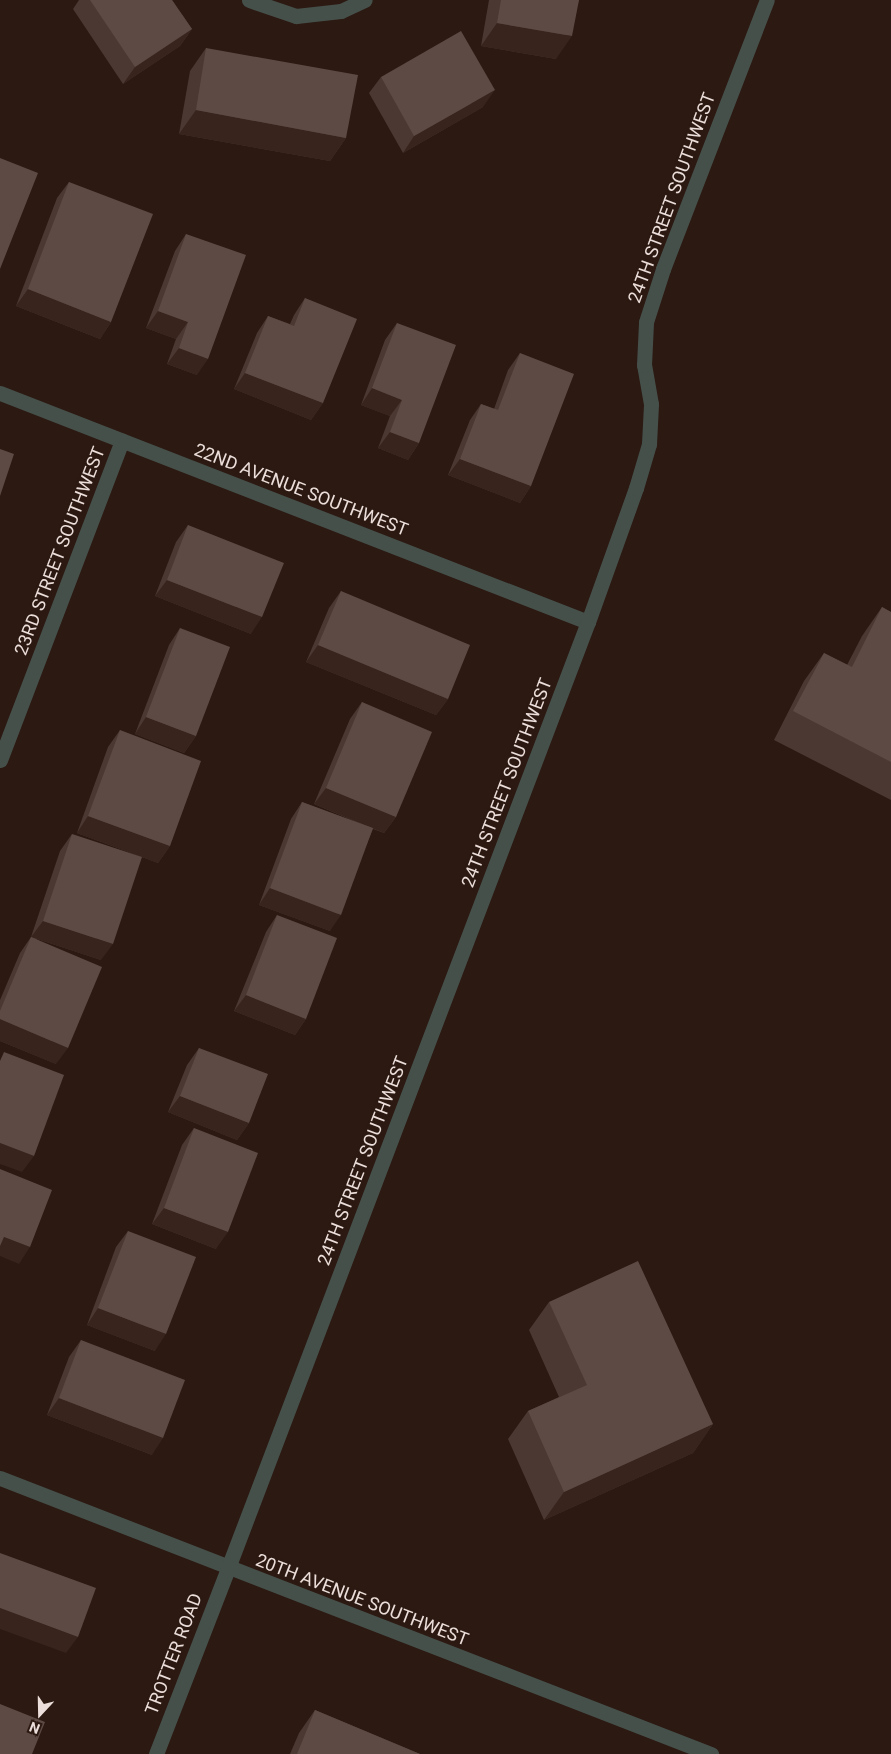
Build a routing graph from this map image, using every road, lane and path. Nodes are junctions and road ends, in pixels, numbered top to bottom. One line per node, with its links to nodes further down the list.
1 (249, 0): 2 (street)
2 (365, 0)
3 (767, 0): 6 (street, 24TH STREET SOUTHWEST)
4 (0, 393): 5 (street, 22ND AVENUE SOUTHWEST)
5 (122, 440): 6 (street, 22ND AVENUE SOUTHWEST); 7 (street, 23RD STREET SOUTHWEST)
6 (588, 622): 9 (street, 24TH STREET SOUTHWEST)
7 (0, 760)
8 (0, 1478): 9 (street, 20TH AVENUE SOUTHWEST)
9 (228, 1568): 10 (street, TROTTER ROAD); 11 (street, 20TH AVENUE SOUTHWEST)
10 (156, 1754)
11 (711, 1754)

